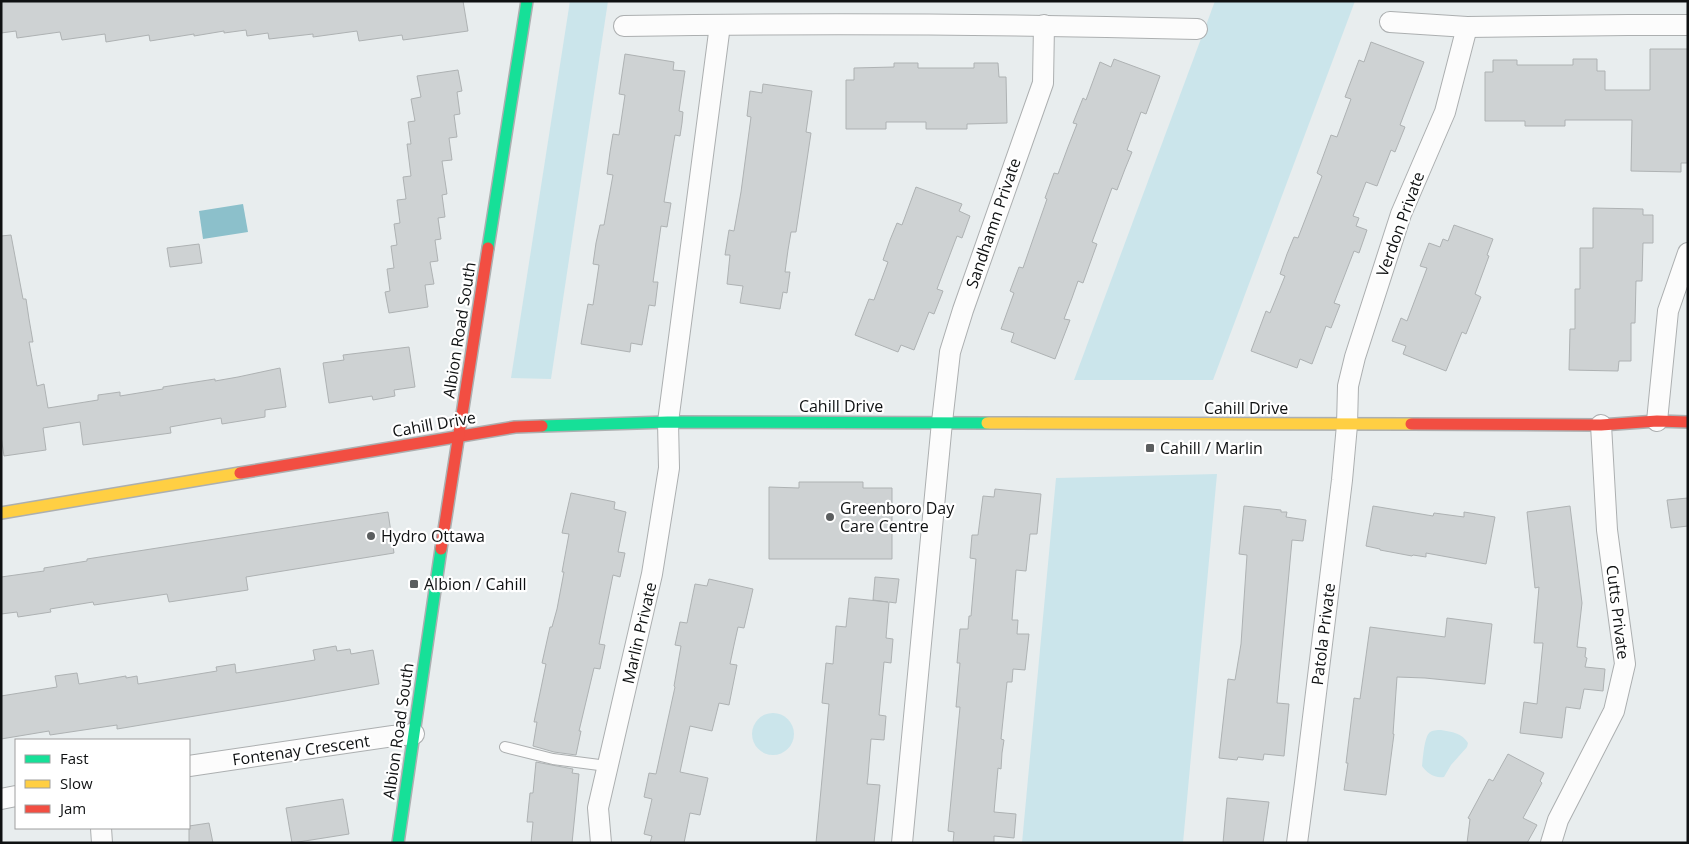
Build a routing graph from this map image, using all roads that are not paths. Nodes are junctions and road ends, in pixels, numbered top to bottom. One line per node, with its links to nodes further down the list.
1 (527, 1): 16 (street, Albion Road South)
2 (1390, 22): 7 (street)
3 (720, 24): 4 (street); 5 (street); 11 (street)
4 (1044, 25): 8 (street); 12 (street, Sandhamn Private)
5 (624, 26)
6 (1688, 26): 7 (street)
7 (1467, 27): 14 (street, Verdon Private)
8 (1197, 29)
9 (1688, 253): 10 (street)
10 (1657, 421): 13 (street, Cahill Drive); 15 (street, Cahill Drive)
11 (668, 422): 12 (street, Cahill Drive); 16 (street, Cahill Drive); 21 (street, Marlin Private)
12 (942, 422): 14 (street, Cahill Drive); 28 (street)
13 (1688, 422)
14 (1348, 425): 15 (street, Cahill Drive); 29 (street, Patola Private)
15 (1600, 425): 30 (street, Cutts Private)
16 (458, 437): 17 (street, Cahill Drive); 18 (street, Albion Road South)
17 (1, 513)
18 (414, 734): 20 (street, Fontenay Crescent); 26 (street, Albion Road South)
19 (505, 747): 21 (lane)
20 (190, 766)
21 (607, 766): 27 (street, Marlin Private)
22 (15, 796): 23 (street)
23 (1, 799)
24 (101, 829): 25 (street)
25 (102, 843)
26 (398, 843)
27 (601, 843)
28 (902, 843)
29 (1297, 843)
30 (1551, 843)

